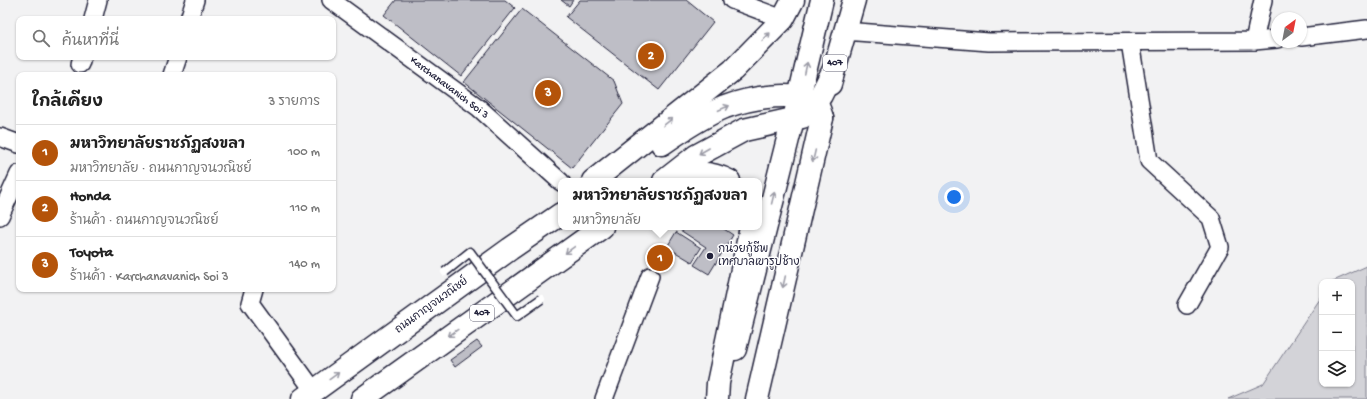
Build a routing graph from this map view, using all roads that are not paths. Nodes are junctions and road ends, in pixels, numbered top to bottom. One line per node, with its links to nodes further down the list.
1 (98, 0): 9 (street)
2 (195, 0): 10 (street)
3 (331, 0): 29 (street, Karchanavanich Soi 3)
4 (732, 0): 11 (street)
5 (793, 0): 11 (main road)
6 (822, 0): 20 (main road, 407, one-way to 6)
7 (1263, 0): 16 (street)
8 (852, 5): 13 (main road, 407)
9 (94, 16)
10 (190, 16)
11 (783, 19): 24 (main road, one-way to 11)
12 (1367, 29): 14 (street)
13 (844, 31): 17 (street); 20 (main road, 407)
14 (1307, 36)
15 (1271, 40): 16 (street)
16 (1254, 41): 17 (street)
17 (1130, 42): 41 (street)
18 (177, 60): 19 (street)
19 (173, 72)
20 (812, 106): 21 (main road, 407); 25 (main road, one-way to 20); 47 (main road, one-way to 47)
21 (793, 119): 26 (main road, one-way to 26); 46 (main road, one-way to 21)
22 (0, 137): 23 (street)
23 (16, 143)
24 (597, 178)
25 (612, 178)
26 (668, 178)
27 (681, 178): 28 (main road)
28 (722, 178)
29 (558, 179)
30 (16, 181): 32 (street)
31 (558, 208): 36 (main road)
32 (0, 216)
33 (558, 216): 36 (main road, ถนนกาญจนวณิชย์)
34 (598, 230): 43 (main road, 407, one-way to 43)
35 (750, 230): 45 (main road)
36 (510, 249): 42 (main road, ถนนกาญจนวณิชย์, one-way to 36)
37 (445, 272): 40 (lane, bridge)
38 (650, 276): 44 (street)
39 (253, 292): 42 (street)
40 (541, 299)
41 (1187, 305)
42 (308, 395)
43 (362, 399)
44 (604, 399)
45 (717, 399)
46 (723, 399)
47 (757, 399)

